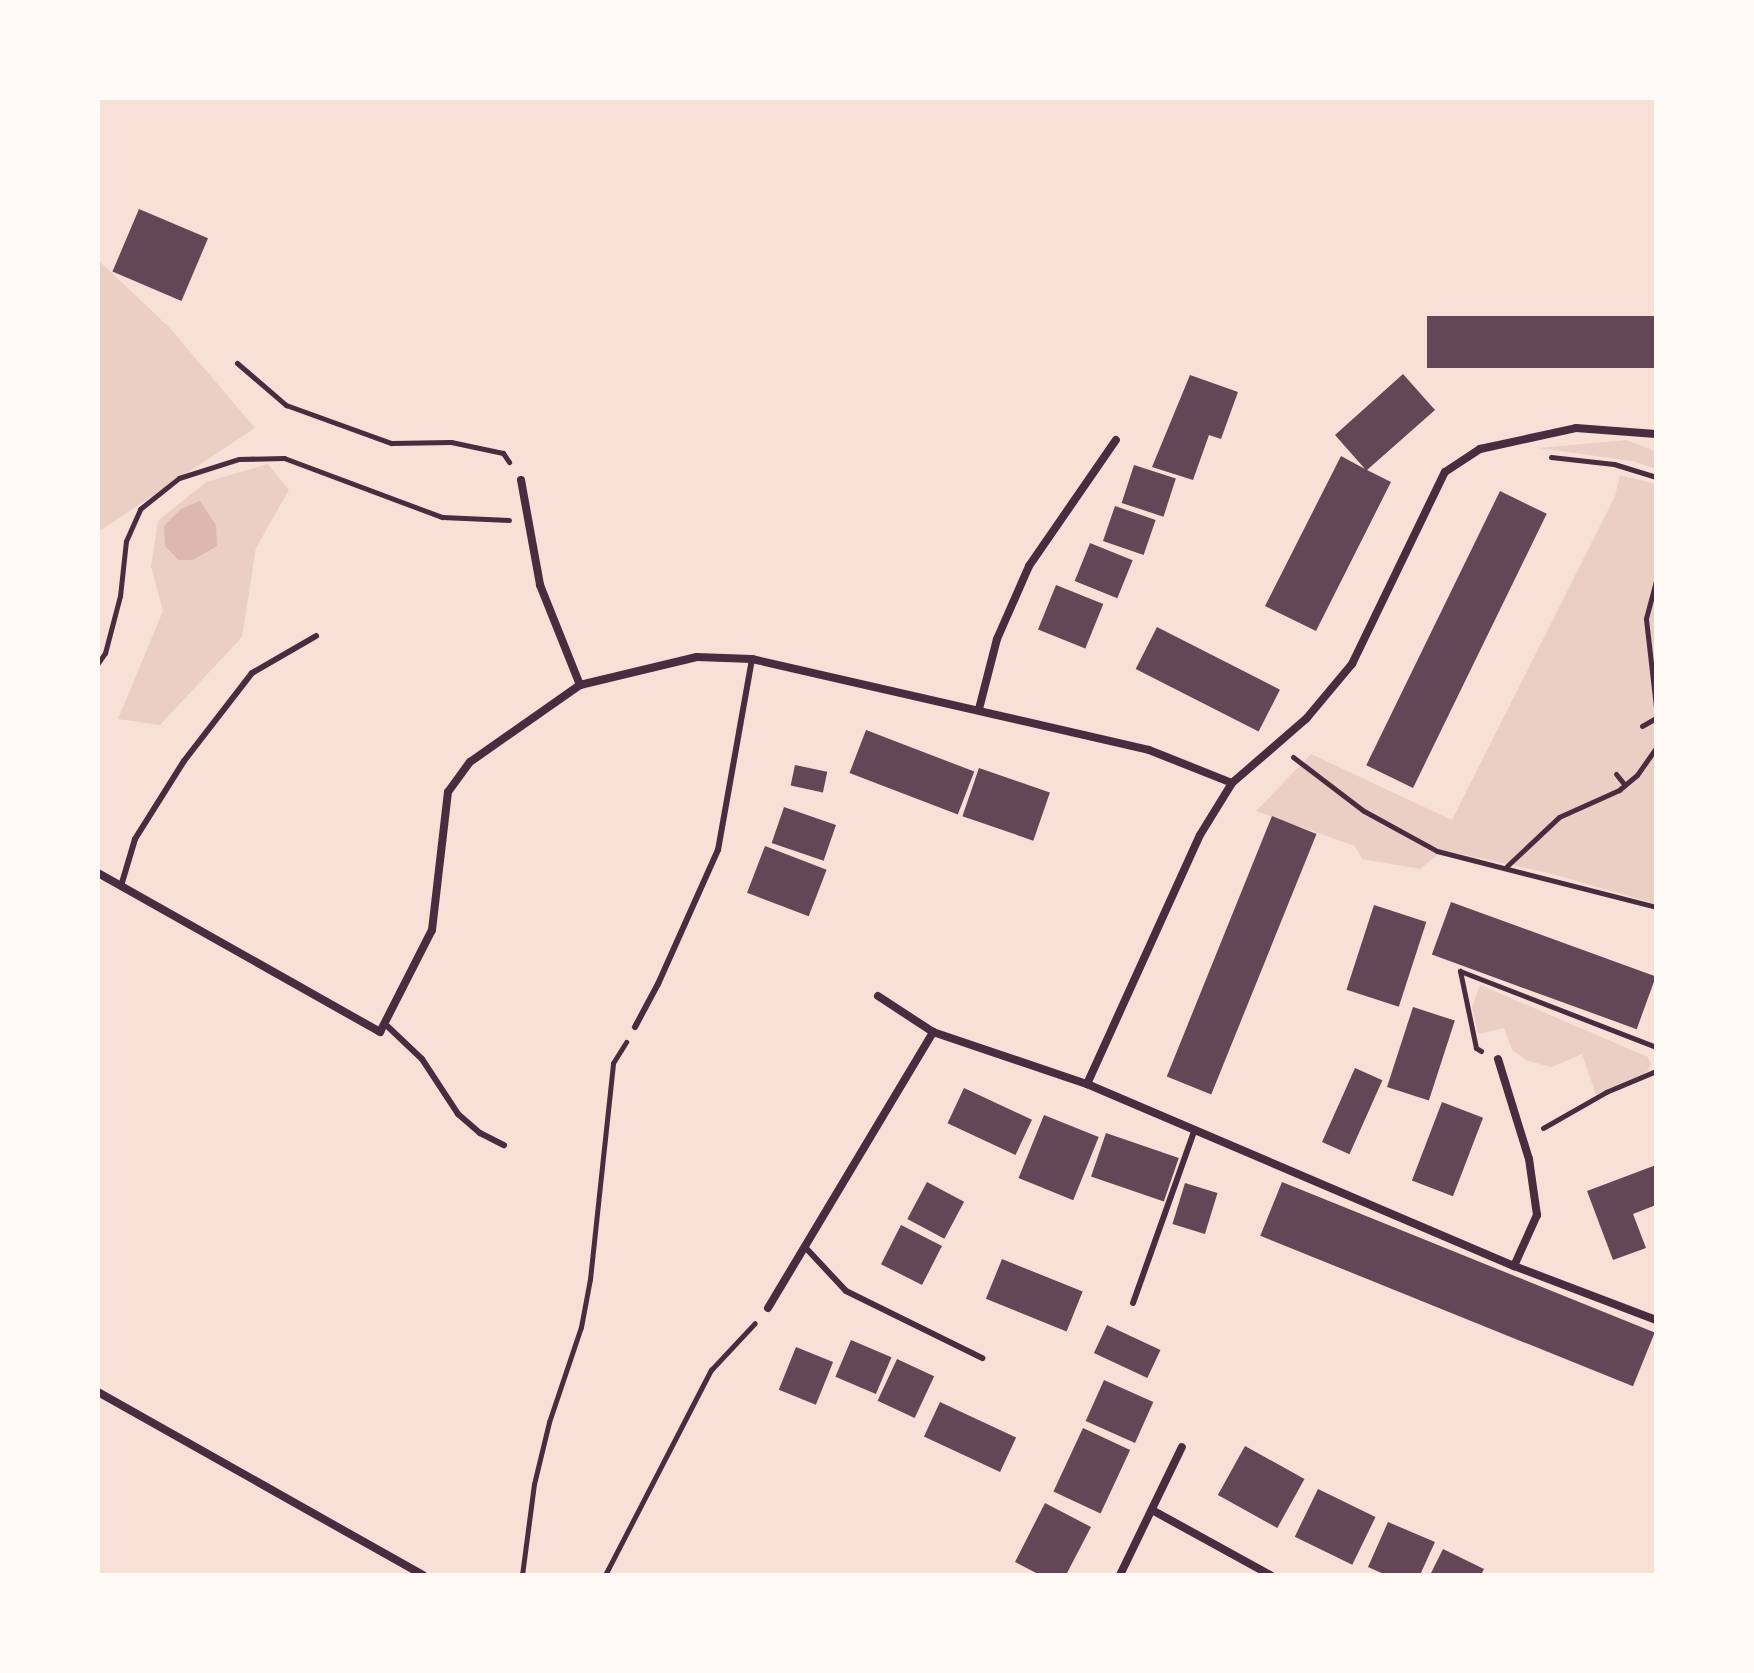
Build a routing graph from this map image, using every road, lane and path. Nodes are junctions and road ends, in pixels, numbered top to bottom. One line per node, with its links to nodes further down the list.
1 (237, 363): 6 (path)
2 (1656, 434): 4 (street)
3 (1116, 440): 14 (street)
4 (1512, 442): 5 (path); 17 (street)
5 (1656, 477)
6 (521, 480): 7 (street)
7 (527, 519): 11 (path); 12 (street)
8 (1656, 581): 13 (path)
9 (316, 636): 24 (lane)
10 (752, 659): 12 (street); 14 (street); 28 (lane)
11 (98, 663)
12 (580, 685): 27 (street)
13 (1656, 707)
14 (979, 709): 20 (street)
15 (1656, 718): 16 (path)
16 (1642, 726)
17 (1277, 744): 20 (street); 22 (path)
18 (1656, 748): 21 (path)
19 (1616, 774): 21 (path)
20 (1232, 783): 33 (street)
21 (1625, 785): 22 (path)
22 (1507, 866): 25 (path)
23 (98, 873): 24 (street)
24 (121, 886): 27 (street)
25 (1656, 907)
26 (878, 996): 29 (street)
27 (384, 1023): 36 (lane)
28 (635, 1027): 47 (path)
29 (933, 1032): 33 (street); 37 (street)
30 (1656, 1047): 31 (path)
31 (1498, 1059): 35 (street)
32 (1656, 1071): 35 (path)
33 (1087, 1084): 34 (street)
34 (1194, 1132): 38 (street); 39 (lane)
35 (1523, 1141): 38 (street)
36 (504, 1145)
37 (805, 1247): 40 (street); 42 (lane)
38 (1514, 1266): 41 (street)
39 (1133, 1303)
40 (768, 1308): 48 (path)
41 (1656, 1320)
42 (982, 1358)
43 (98, 1392): 46 (street)
44 (1182, 1447): 45 (street)
45 (1152, 1510): 49 (street); 50 (street)
46 (423, 1575)
47 (522, 1575)
48 (605, 1575)
49 (1120, 1575)
50 (1270, 1575)

